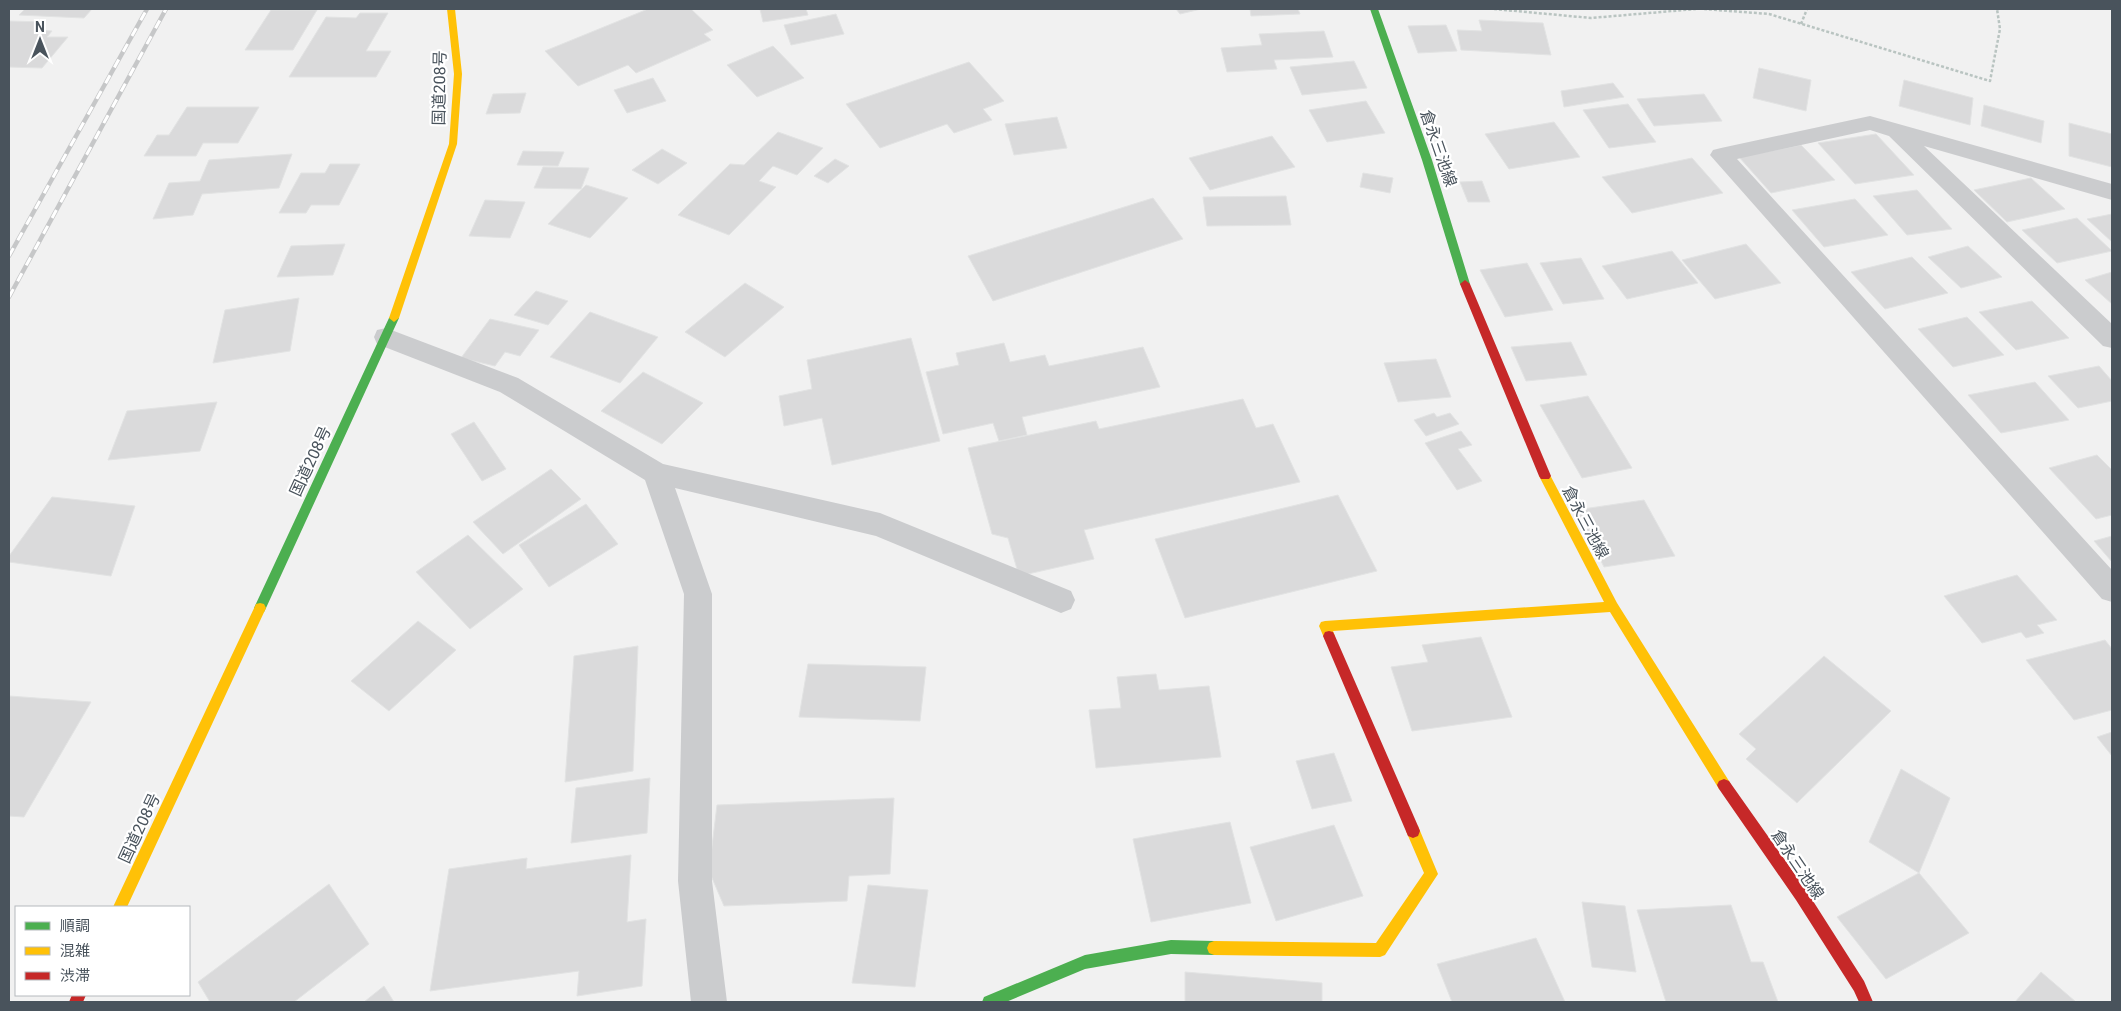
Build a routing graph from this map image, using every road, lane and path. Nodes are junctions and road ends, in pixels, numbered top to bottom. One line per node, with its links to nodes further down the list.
1 (451, 9): 11 (main road, 国道208号)
2 (1374, 9): 16 (main road, 倉永三池線)
3 (1494, 9): 4 (path)
4 (1696, 9)
5 (1704, 9): 8 (path)
6 (1807, 9): 8 (path)
7 (1997, 9): 8 (path)
8 (1801, 24)
9 (1895, 130): 10 (street); 12 (street); 14 (street)
10 (2112, 192)
11 (386, 337): 13 (street); 17 (main road, 国道208号)
12 (2112, 339)
13 (656, 473): 15 (street); 18 (street)
14 (2112, 590)
15 (1061, 600)
16 (1613, 607): 19 (main road); 20 (main road, 倉永三池線)
17 (120, 906)
18 (709, 1002)
19 (989, 1002)
20 (1866, 1002)

